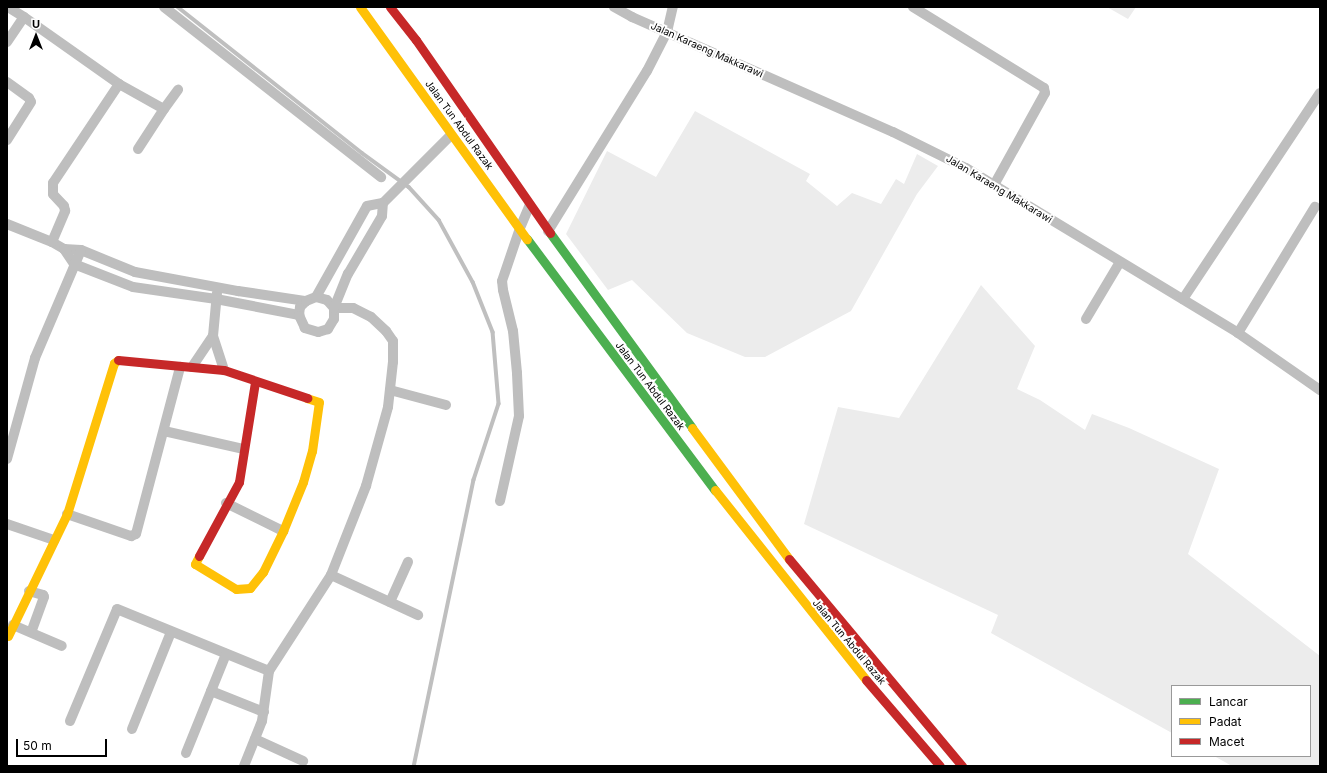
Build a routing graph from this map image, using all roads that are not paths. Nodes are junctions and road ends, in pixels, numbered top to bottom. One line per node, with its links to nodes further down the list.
1 (8, 7): 8 (street)
2 (164, 7): 19 (street)
3 (360, 7): 16 (main road, Jalan Tun Abdul Razak)
4 (390, 7): 22 (main road, Jalan Tun Abdul Razak)
5 (614, 7): 9 (street, Jalan Karaeng Makkarawi)
6 (673, 7): 9 (street)
7 (913, 7): 20 (street)
8 (24, 17): 10 (street); 12 (street)
9 (667, 32): 20 (street, Jalan Karaeng Makkarawi); 26 (street)
10 (7, 42)
11 (7, 82): 17 (street)
12 (119, 84): 15 (street); 27 (street)
13 (178, 90): 15 (street)
14 (1320, 92): 39 (street)
15 (164, 109): 18 (street)
16 (451, 135): 21 (street); 25 (main road, Jalan Tun Abdul Razak)
17 (7, 140)
18 (138, 149)
19 (381, 177)
20 (994, 185): 32 (street, Jalan Karaeng Makkarawi)
21 (383, 203): 28 (street); 31 (street)
22 (530, 205): 25 (street); 26 (main road, Jalan Tun Abdul Razak)
23 (1316, 207): 44 (street)
24 (7, 224): 27 (street)
25 (520, 228): 56 (street); 82 (main road, Jalan Tun Abdul Razak)
26 (548, 231): 83 (main road, Jalan Tun Abdul Razak)
27 (52, 242): 29 (street)
28 (344, 247): 31 (street); 34 (street)
29 (64, 249): 30 (street); 33 (street)
30 (81, 250): 33 (street); 36 (street)
31 (359, 256): 35 (street)
32 (1120, 262): 39 (street, Jalan Karaeng Makkarawi); 43 (street)
33 (74, 264): 38 (street); 55 (street)
34 (333, 266): 35 (street); 37 (street)
35 (348, 274): 41 (street)
36 (217, 287): 38 (street); 40 (street)
37 (316, 297): 40 (street); 41 (street)
38 (216, 299): 42 (street); 45 (street)
39 (1183, 299): 44 (street, Jalan Karaeng Makkarawi)
40 (306, 301): 42 (street)
41 (334, 308): 42 (street); 50 (street)
42 (299, 315)
43 (1086, 319)
44 (1238, 333): 51 (street, Jalan Karaeng Makkarawi)
45 (213, 336): 47 (street); 48 (street)
46 (180, 367): 47 (main road); 53 (street); 58 (main road)
47 (192, 367): 48 (main road)
48 (224, 370): 49 (main road)
49 (254, 382): 54 (main road); 60 (main road)
50 (390, 390): 52 (street); 63 (street)
51 (1320, 390)
52 (446, 405)
53 (164, 431): 54 (street); 58 (street)
54 (244, 449): 57 (main road)
55 (7, 459)
56 (500, 501)
57 (226, 503): 60 (street); 60 (main road)
58 (67, 514): 61 (main road)
59 (7, 524): 61 (street)
60 (283, 531)
61 (54, 540): 64 (main road)
62 (408, 562): 65 (street)
63 (331, 575): 65 (street); 73 (street)
64 (29, 591): 67 (main road); 68 (street)
65 (390, 602): 66 (street)
66 (418, 615)
67 (13, 625): 68 (street); 70 (main road)
68 (31, 632): 71 (street)
69 (171, 632): 72 (street); 76 (street); 77 (street)
70 (8, 636)
71 (62, 646)
72 (226, 654): 73 (street); 74 (street)
73 (269, 671): 75 (street)
74 (211, 691): 75 (street); 79 (street)
75 (264, 712): 78 (street)
76 (70, 721)
77 (132, 729)
78 (255, 739): 80 (street); 81 (street)
79 (186, 753)
80 (303, 761)
81 (244, 766)
82 (940, 766)
83 (962, 766)

